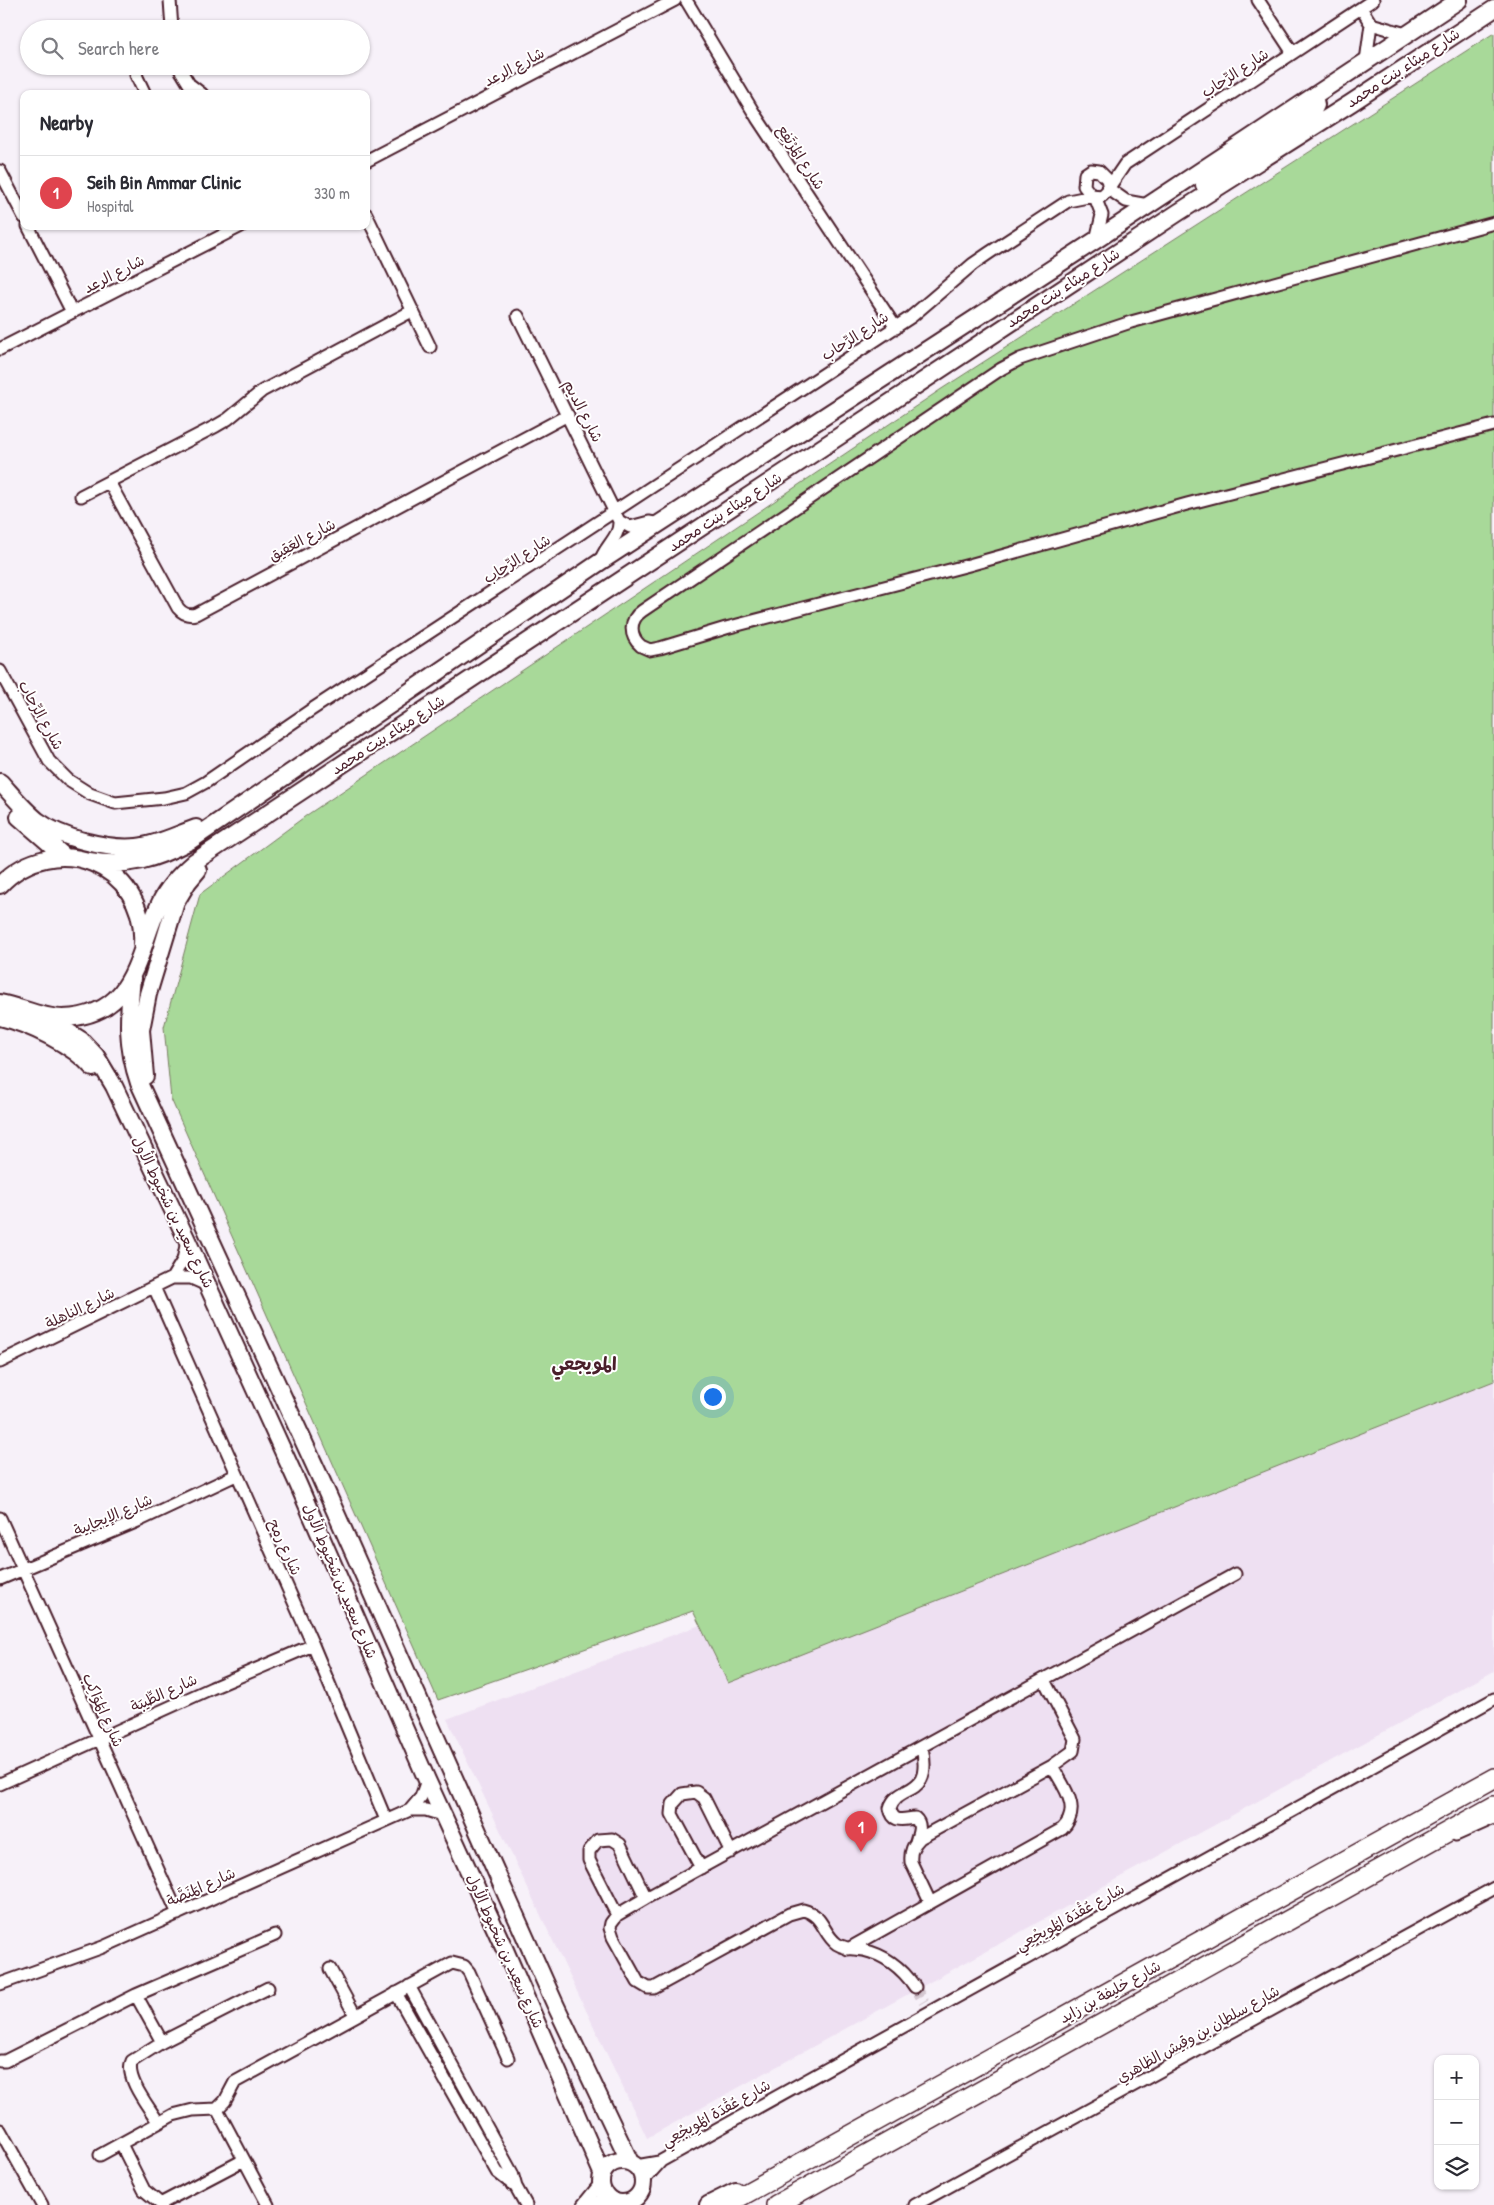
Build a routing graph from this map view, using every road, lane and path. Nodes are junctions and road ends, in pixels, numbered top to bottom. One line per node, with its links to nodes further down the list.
1 (170, 0): 10 (street)
2 (675, 0): 21 (street, شارع الرعد)
3 (686, 0): 40 (street, شارع المُرْتَفِع)
4 (1258, 0): 13 (street)
5 (1373, 0): 8 (street, شارع الرِّحاب)
6 (1459, 0): 12 (main road, شارع ميثاء بنت محمد)
7 (1468, 0): 20 (main road)
8 (1361, 8): 11 (street); 13 (street, شارع الرِّحاب)
9 (1494, 9): 20 (main road, شارع ميثاء بنت محمد)
10 (171, 20)
11 (1371, 24): 12 (street); 14 (street)
12 (1406, 34): 14 (main road, شارع ميثاء بنت محمد)
13 (1293, 53): 22 (street, شارع الرِّحاب)
14 (1366, 61): 19 (main road, شارع ميثاء بنت محمد)
15 (136, 75): 17 (street)
16 (182, 75): 18 (street)
17 (142, 90)
18 (198, 90)
19 (1314, 95): 29 (main road, شارع ميثاء بنت محمد); 31 (main road)
20 (1351, 103): 31 (main road, شارع ميثاء بنت محمد)
21 (370, 159)
22 (1125, 164): 23 (street, شارع الرِّحاب); 26 (street, شارع الرِّحاب)
23 (1096, 170): 25 (street); 26 (street)
24 (0, 171): 30 (street)
25 (1084, 178): 27 (street); 28 (street, شارع الرِّحاب)
26 (1110, 188): 27 (street); 29 (street)
27 (1094, 196): 28 (street, شارع الرِّحاب); 36 (street)
28 (1068, 201): 40 (street, شارع الرِّحاب)
29 (1148, 205): 36 (main road, شارع ميثاء بنت محمد)
30 (20, 209)
31 (1179, 212): 54 (main road, شارع ميثاء بنت محمد)
32 (370, 222): 37 (street)
33 (1494, 223): 44 (street)
34 (30, 230): 38 (street)
35 (234, 230): 38 (street, شارع الرعد)
36 (1096, 240): 48 (main road, شارع ميثاء بنت محمد)
37 (412, 311): 41 (street); 45 (street)
38 (72, 312): 42 (street, شارع الرعد)
39 (518, 316): 43 (street, شارع الديم)
40 (896, 328): 47 (street, شارع الرِّحاب)
41 (430, 347)
42 (0, 349)
43 (568, 415): 45 (street, شارع العَقِيق); 47 (street, شارع الديم)
44 (1494, 425)
45 (109, 482): 46 (street)
46 (81, 496)
47 (617, 517): 48 (street); 49 (street); 50 (street, شارع الرِّحاب)
48 (660, 524): 49 (main road, شارع ميثاء بنت محمد)
49 (600, 562): 53 (main road, شارع ميثاء بنت محمد)
50 (0, 671)
51 (0, 782): 53 (main road)
52 (0, 791): 55 (main road)
53 (224, 818): 56 (main road, شارع ميثاء بنت محمد)
54 (232, 838): 58 (main road, شارع ميثاء بنت محمد); 65 (main road)
55 (64, 856): 56 (main road); 57 (main road)
56 (89, 861): 58 (main road)
57 (0, 885)
58 (142, 953): 59 (main road, شارع ميثاء بنت محمد)
59 (132, 977): 63 (main road, شارع ميثاء بنت محمد); 65 (main road, شارع سعيد بن شخبوط الأول)
60 (0, 988): 62 (main road)
61 (0, 1003): 62 (main road, شارع ميثاء بنت محمد)
62 (23, 1008): 63 (main road, شارع ميثاء بنت محمد)
63 (42, 1016): 66 (main road, شارع سعيد بن شخبوط الأول)
64 (0, 1017): 66 (main road)
65 (148, 1099): 83 (main road, شارع سعيد بن شخبوط الأول)
66 (124, 1110): 67 (main road, شارع سعيد بن شخبوط الأول)
67 (187, 1240): 68 (street); 69 (main road, شارع سعيد بن شخبوط الأول)
68 (172, 1278): 69 (street); 70 (street, شارع الناهلة)
69 (209, 1286): 79 (main road, شارع سعيد بن شخبوط الأول)
70 (154, 1288): 71 (street, شارع الناهلة); 72 (street, شارع رمح)
71 (0, 1362)
72 (236, 1475): 74 (street, شارع الإيجابية); 77 (street, شارع رمح)
73 (0, 1518): 74 (street, شارع المَوَاكِب)
74 (23, 1569): 76 (street, شارع الإيجابية); 81 (street, شارع المَوَاكِب)
75 (1235, 1574): 78 (street)
76 (0, 1579)
77 (314, 1645): 81 (street, شارع الطِّيبَة); 92 (street, شارع رمح)
78 (1044, 1680): 82 (street); 84 (street)
79 (388, 1692): 83 (main road); 86 (main road, شارع سعيد بن شخبوط الأول)
80 (1494, 1699): 123 (street, شارع عُقْدَة المُوِيجْعِي)
81 (99, 1738): 87 (street, شارع الطِّيبَة); 100 (street, شارع المَوَاكِب)
82 (922, 1747): 93 (street); 95 (street)
83 (449, 1765): 112 (main road, شارع سعيد بن شخبوط الأول)
84 (1052, 1766): 93 (street); 99 (street)
85 (1494, 1778): 126 (highway, شارع خليفة بن زايد)
86 (427, 1780): 89 (street); 90 (main road, شارع سعيد بن شخبوط الأول)
87 (0, 1784)
88 (1494, 1806): 94 (highway, شارع خليفة بن زايد)
89 (410, 1810): 90 (street, شارع المَنَصَّة); 92 (street, شارع المَنَصَّة)
90 (442, 1815): 104 (main road, شارع سعيد بن شخبوط الأول)
91 (1494, 1818): 94 (street)
92 (386, 1820): 100 (street, شارع المَنَصَّة)
93 (916, 1842): 99 (street)
94 (1430, 1842): 137 (highway, شارع خليفة بن زايد)
95 (731, 1852): 96 (street); 96 (street)
96 (701, 1868): 98 (street)
97 (1494, 1888): 138 (street, شارع سلطان بن وقيش الظاهري)
98 (646, 1898): 101 (street); 101 (street)
99 (930, 1902): 103 (street)
100 (178, 1914): 106 (street, شارع المَنَصَّة)
101 (617, 1916): 103 (street)
102 (275, 1935): 111 (street)
103 (848, 1949): 108 (street)
104 (506, 1950): 112 (main road); 125 (main road, شارع سعيد بن شخبوط الأول)
105 (330, 1968): 113 (street)
106 (0, 1984)
107 (409, 1986): 110 (street); 115 (street); 127 (street)
108 (915, 1987)
109 (268, 1988): 114 (street)
110 (396, 1994): 113 (street); 127 (street)
111 (136, 1995): 114 (street); 116 (street)
112 (555, 2004): 124 (main road, شارع سعيد بن شخبوط الأول)
113 (355, 2015): 117 (street)
114 (162, 2042): 118 (street)
115 (508, 2058)
116 (0, 2061)
117 (217, 2109): 118 (street); 122 (street)
118 (158, 2122): 120 (street)
119 (0, 2130): 131 (street)
120 (121, 2144): 121 (street); 130 (street)
121 (100, 2155)
122 (244, 2160): 130 (street); 132 (street)
123 (661, 2161): 124 (street, شارع عُقْدَة المُوِيجْعِي); 128 (street, شارع عُقْدَة المُوِيجْعِي)
124 (633, 2164): 125 (main road); 128 (main road)
125 (601, 2179): 129 (main road); 134 (street)
126 (766, 2182): 135 (main road); 136 (highway, شارع خليفة بن زايد)
127 (516, 2188): 133 (street)
128 (640, 2194): 129 (main road)
129 (618, 2203): 134 (street)
130 (162, 2204)
131 (42, 2205)
132 (268, 2205)
133 (526, 2205)
134 (584, 2205)
135 (708, 2205)
136 (725, 2205)
137 (776, 2205)
138 (915, 2205)

